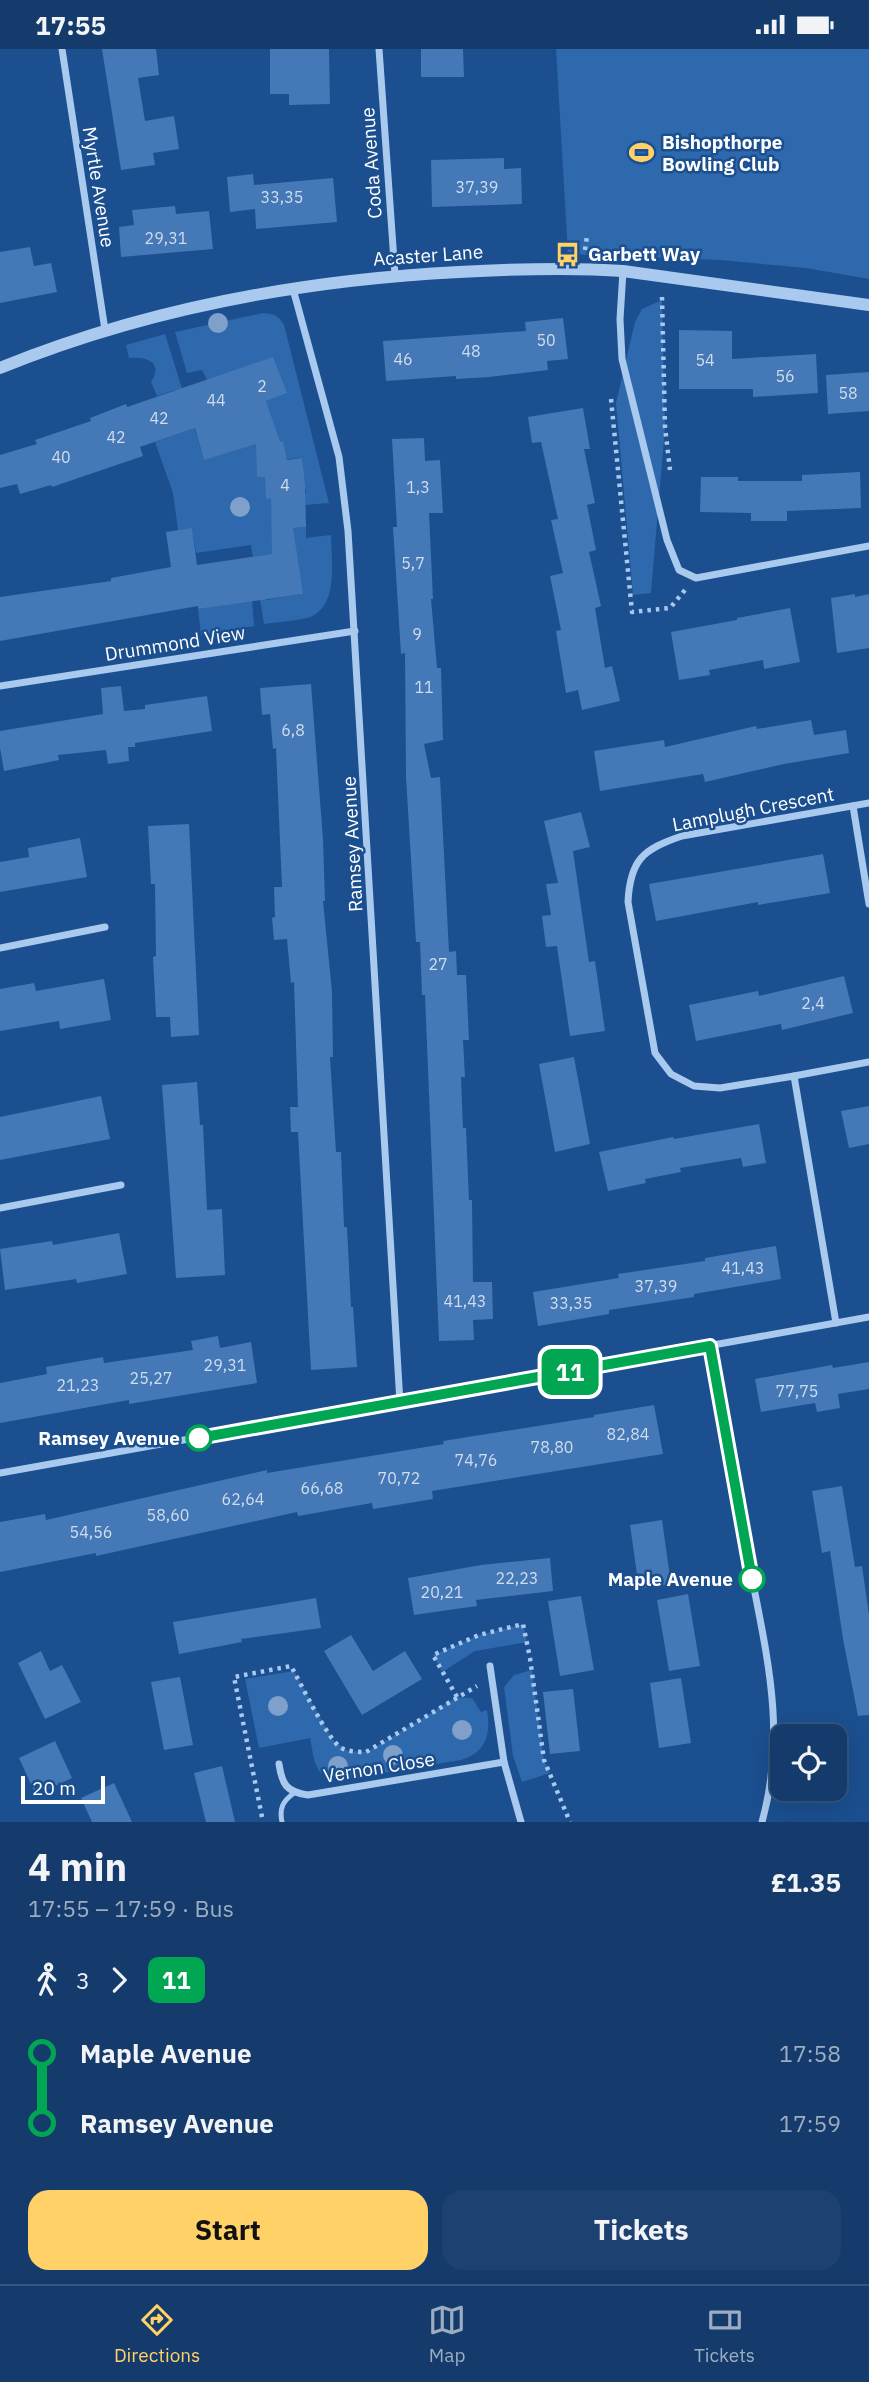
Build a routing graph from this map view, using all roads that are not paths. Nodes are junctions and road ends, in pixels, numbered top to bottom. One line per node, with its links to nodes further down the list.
1 (62, 49): 7 (street, Myrtle Avenue)
2 (379, 49): 4 (street, Coda Avenue)
3 (623, 271): 4 (street, Acaster Lane); 6 (street, Acaster Lane); 9 (street)
4 (395, 275): 5 (street, Acaster Lane)
5 (293, 289): 7 (street, Acaster Lane); 10 (street, Ramsey Avenue)
6 (869, 305)
7 (105, 330): 8 (street, Acaster Lane)
8 (0, 368)
9 (869, 546)
10 (355, 631): 11 (street, Drummond View); 24 (street, Ramsey Avenue)
11 (0, 686)
12 (869, 803): 13 (street, Lamplugh Crescent)
13 (853, 806): 14 (street, Lamplugh Crescent); 18 (street, Lamplugh Crescent)
14 (869, 904)
15 (105, 927): 16 (street)
16 (0, 948)
17 (869, 1062): 18 (street, Lamplugh Crescent)
18 (794, 1076): 22 (street)
19 (121, 1185): 20 (street)
20 (0, 1208)
21 (869, 1317): 22 (street)
22 (836, 1323): 23 (street)
23 (710, 1346): 24 (street); 32 (street)
24 (400, 1403): 25 (street)
25 (0, 1473)
26 (490, 1666): 27 (street)
27 (504, 1762): 29 (street, Vernon Close); 31 (street)
28 (279, 1764): 29 (street)
29 (294, 1793): 30 (lane)
30 (282, 1822)
31 (521, 1822)
32 (762, 1822)

